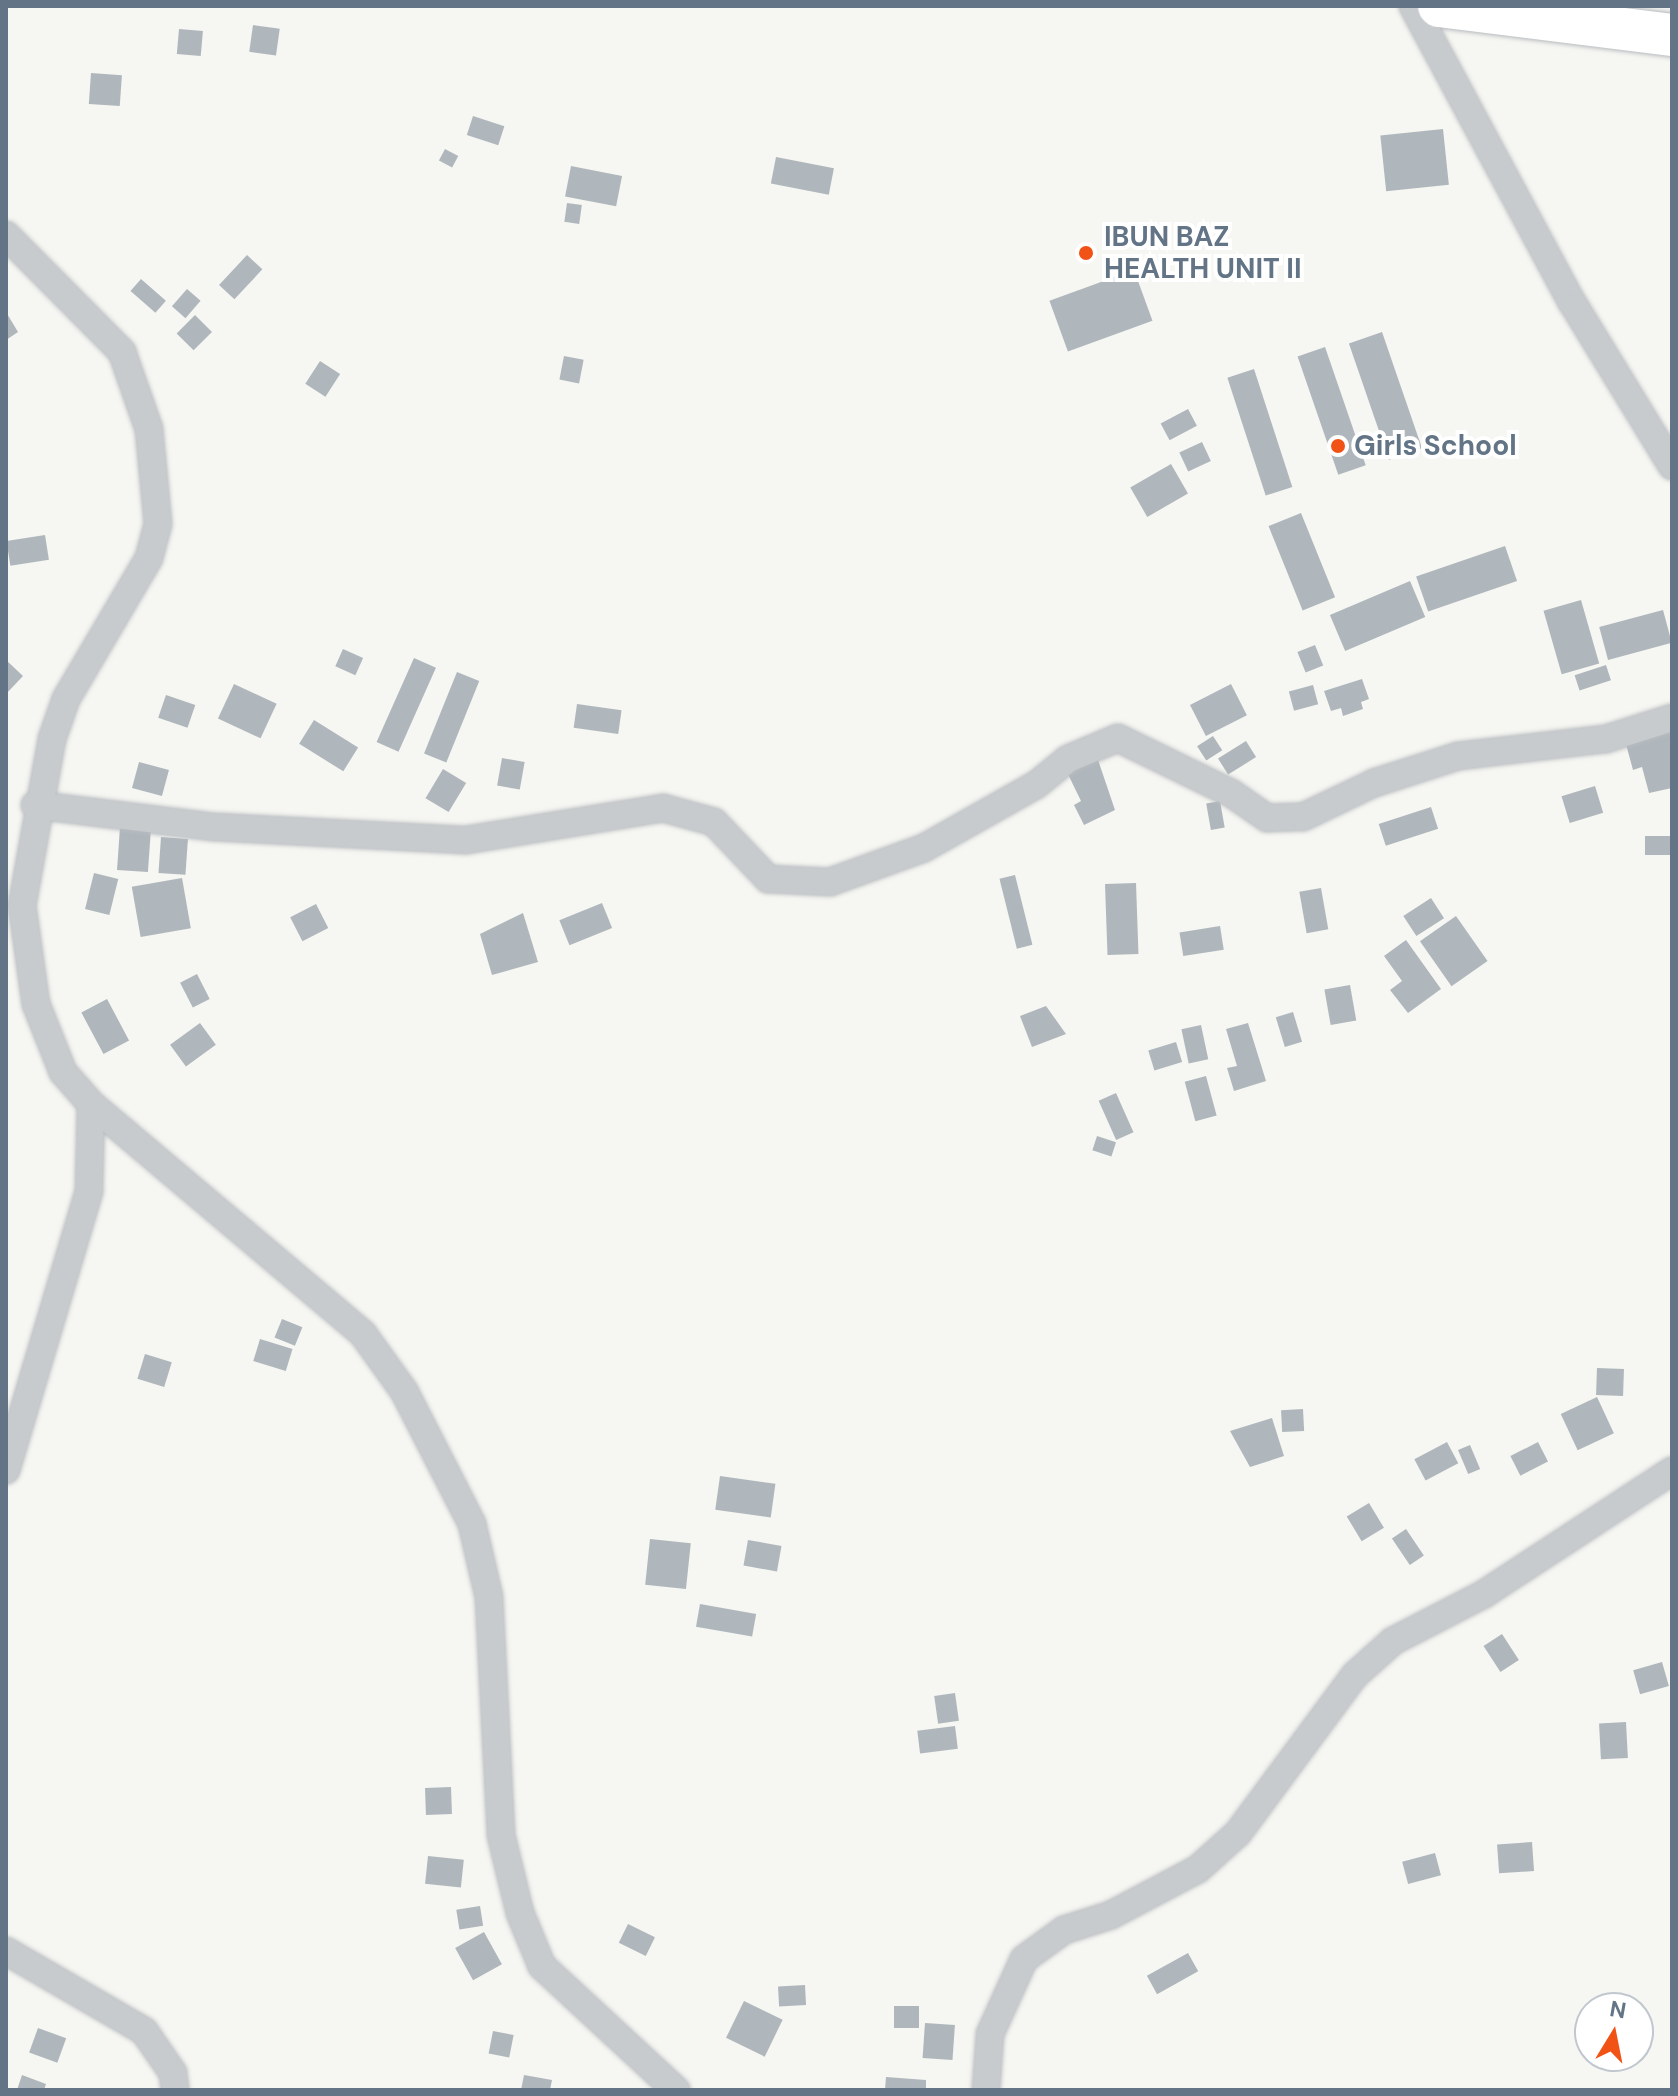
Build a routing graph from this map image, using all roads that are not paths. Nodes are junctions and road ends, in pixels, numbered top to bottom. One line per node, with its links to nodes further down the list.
1 (1413, 6): 5 (street)
2 (1439, 6): 3 (main road)
3 (1672, 35)
4 (6, 235): 7 (street)
5 (1672, 466)
6 (1672, 718): 7 (street)
7 (35, 805): 8 (street)
8 (18, 863): 9 (street)
9 (91, 1104): 10 (street); 14 (street)
10 (6, 1470)
11 (1672, 1471): 15 (street)
12 (6, 1951): 13 (street)
13 (175, 2090)
14 (676, 2090)
15 (986, 2090)

